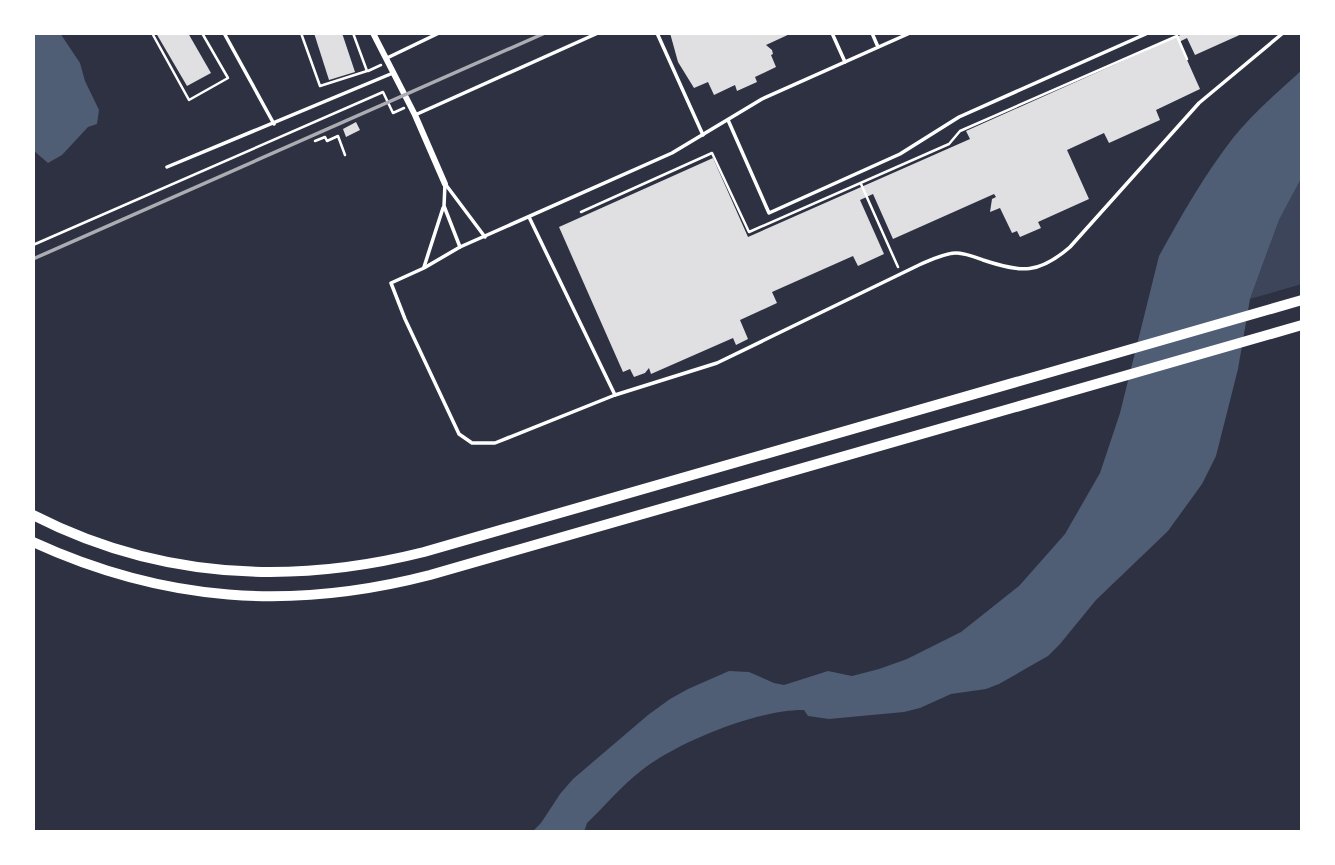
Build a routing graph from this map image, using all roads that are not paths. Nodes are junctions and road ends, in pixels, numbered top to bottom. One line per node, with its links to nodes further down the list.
1 (224, 33): 17 (lane)
2 (373, 33): 12 (street)
3 (439, 33): 12 (lane)
4 (598, 33): 15 (lane)
5 (657, 33): 18 (lane)
6 (832, 33): 13 (lane)
7 (872, 33): 11 (lane)
8 (910, 33): 11 (lane)
9 (1148, 33): 16 (lane)
10 (1283, 33): 28 (lane)
11 (878, 47): 13 (lane)
12 (386, 61): 14 (street)
13 (845, 62): 16 (lane)
14 (393, 73): 15 (street); 17 (lane)
15 (415, 115): 20 (street)
16 (728, 120): 18 (lane)
17 (274, 124): 19 (lane)
18 (703, 135): 22 (lane)
19 (167, 167)
20 (445, 184): 21 (lane); 23 (lane)
21 (444, 206): 24 (lane); 25 (lane)
22 (529, 217): 23 (lane); 28 (lane)
23 (485, 237): 24 (lane)
24 (460, 247): 25 (lane)
25 (424, 268): 28 (lane)
26 (1302, 300): 29 (highway)
27 (1302, 325): 30 (highway)
28 (615, 395)
29 (33, 515)
30 (33, 542)

